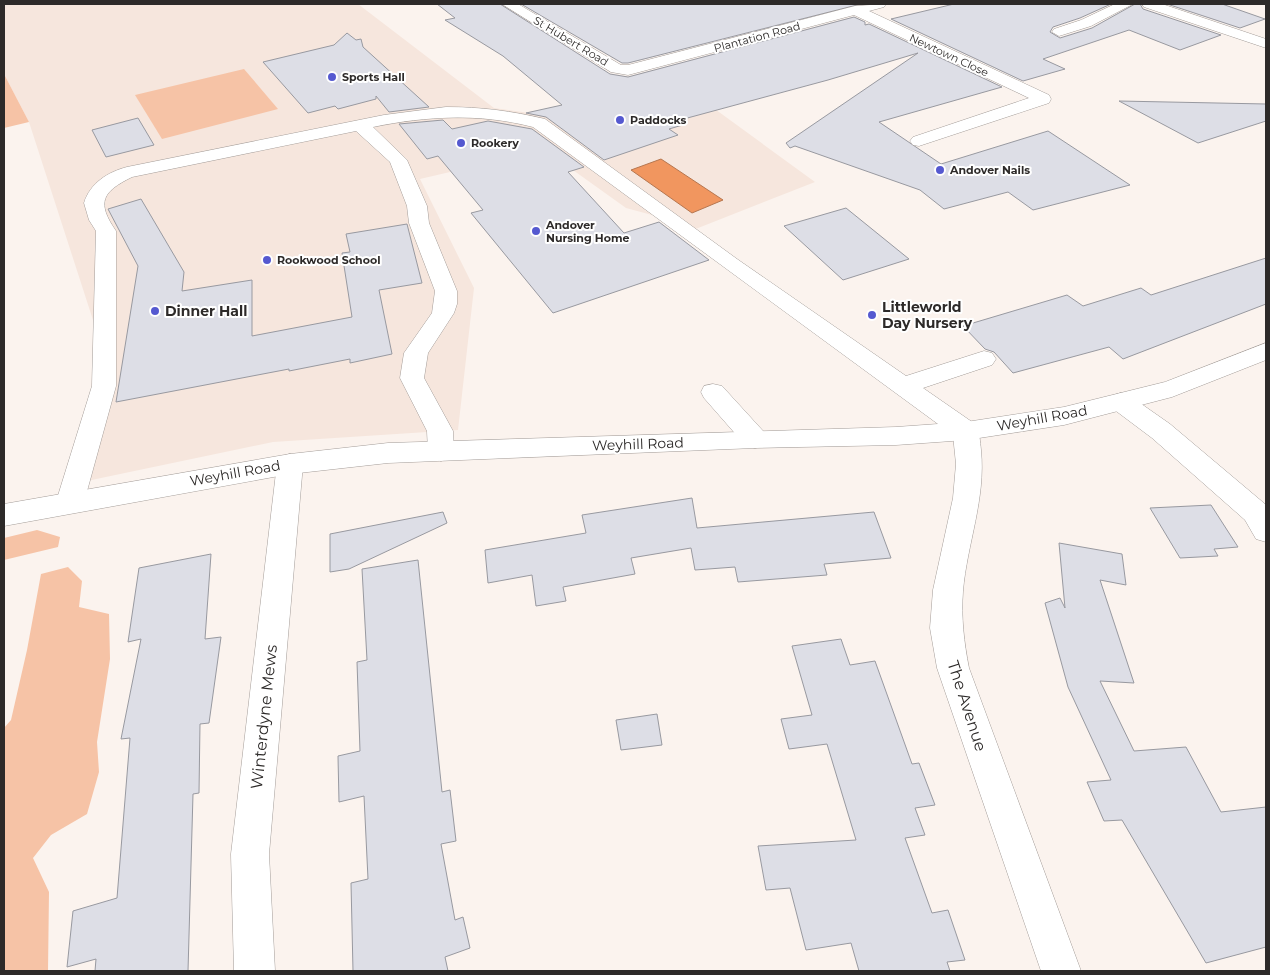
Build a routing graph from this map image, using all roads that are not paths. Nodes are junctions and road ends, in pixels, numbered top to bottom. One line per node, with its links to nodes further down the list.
1 (509, 4): 9 (street, St Hubert Road)
2 (823, 4): 6 (street, Newtown Close)
3 (879, 4): 6 (street, Plantation Road)
4 (1126, 4): 7 (street)
5 (1149, 4): 8 (street)
6 (850, 12): 9 (street, Plantation Road); 11 (street, Newtown Close)
7 (1059, 32)
8 (1266, 44)
9 (634, 69)
10 (360, 125): 14 (street); 19 (street); 21 (street)
11 (919, 141)
12 (1266, 351): 16 (street, Weyhill Road)
13 (984, 359): 14 (street)
14 (903, 386): 17 (street)
15 (713, 392): 18 (street)
16 (1121, 402): 17 (street, Weyhill Road); 23 (street)
17 (966, 431): 18 (street, Weyhill Road); 25 (street, The Avenue)
18 (755, 439): 19 (street, Weyhill Road)
19 (441, 451): 20 (street, Weyhill Road)
20 (290, 464): 21 (street, Weyhill Road); 24 (street, Winterdyne Mews)
21 (70, 502): 22 (street, Weyhill Road)
22 (4, 515)
23 (1266, 531)
24 (254, 971)
25 (1060, 971)

